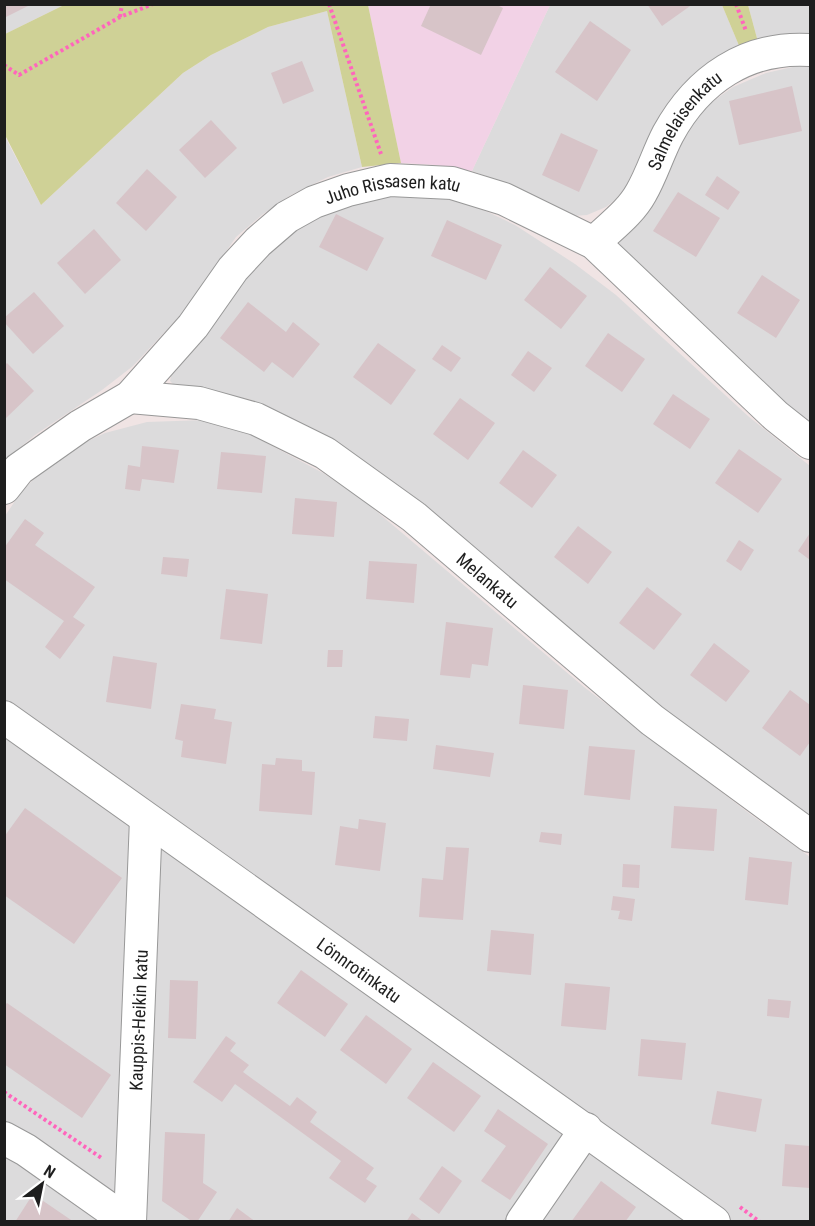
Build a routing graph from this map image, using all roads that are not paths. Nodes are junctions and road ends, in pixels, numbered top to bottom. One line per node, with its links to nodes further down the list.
1 (810, 50): 2 (street, Salmelaisenkatu)
2 (594, 243): 3 (street, Juho Rissasen katu); 4 (street, Juho Rissasen katu)
3 (130, 398): 5 (street, Juho Rissasen katu); 8 (street, Melankatu)
4 (810, 443)
5 (4, 488)
6 (4, 717): 7 (street, Lönnrotinkatu)
7 (146, 819): 9 (street, Lönnrotinkatu); 11 (street, Kauppis-Heikin katu)
8 (810, 836)
9 (586, 1129): 12 (street); 13 (street, Lönnrotinkatu)
10 (4, 1138): 11 (street)
11 (129, 1221)
12 (522, 1221)
13 (714, 1221)

